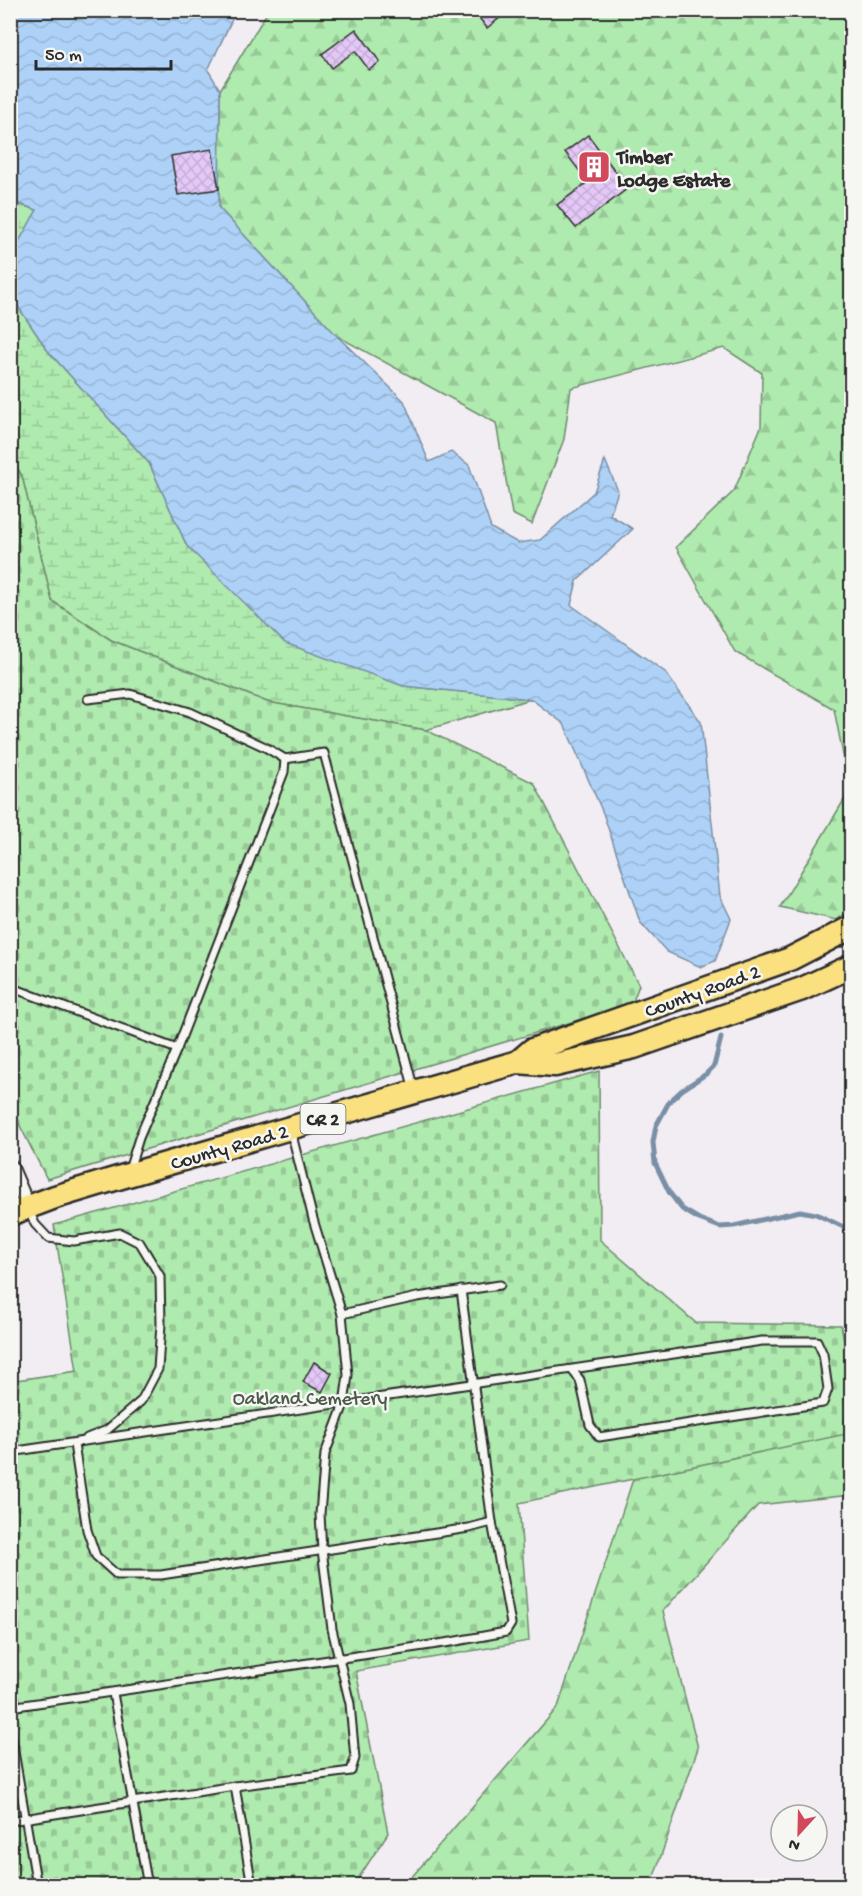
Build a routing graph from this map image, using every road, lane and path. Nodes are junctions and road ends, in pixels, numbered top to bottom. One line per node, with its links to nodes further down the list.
1 (88, 699): 2 (lane)
2 (285, 759): 6 (lane); 8 (lane)
3 (852, 927): 7 (main road, County Road 2 / CR 2)
4 (852, 966): 7 (main road, County Road 2 / CR 2)
5 (10, 987): 6 (lane)
6 (177, 1049): 11 (lane)
7 (518, 1062): 8 (main road, County Road 2 / CR 2)
8 (415, 1092): 9 (main road, County Road 2 / CR 2)
9 (291, 1128): 11 (main road, County Road 2 / CR 2); 15 (lane)
10 (10, 1166): 12 (street)
11 (128, 1175): 12 (main road, County Road 2 / CR 2)
12 (19, 1211): 19 (lane)
13 (500, 1285): 14 (lane)
14 (461, 1290): 15 (lane); 17 (lane)
15 (342, 1314): 18 (lane)
16 (572, 1370): 16 (lane); 17 (lane)
17 (474, 1385): 18 (lane); 21 (lane)
18 (344, 1404): 19 (lane); 22 (lane)
19 (74, 1444): 20 (lane); 22 (lane)
20 (10, 1452)
21 (492, 1522): 22 (lane); 23 (lane)
22 (321, 1550): 23 (lane)
23 (339, 1659): 24 (lane); 27 (lane)
24 (113, 1692): 25 (lane); 28 (lane)
25 (10, 1707)
26 (10, 1728): 29 (lane)
27 (235, 1786): 28 (lane); 33 (lane)
28 (134, 1802): 29 (lane); 32 (lane)
29 (25, 1818): 30 (lane); 31 (lane)
30 (10, 1821)
31 (37, 1886)
32 (148, 1886)
33 (252, 1886)

